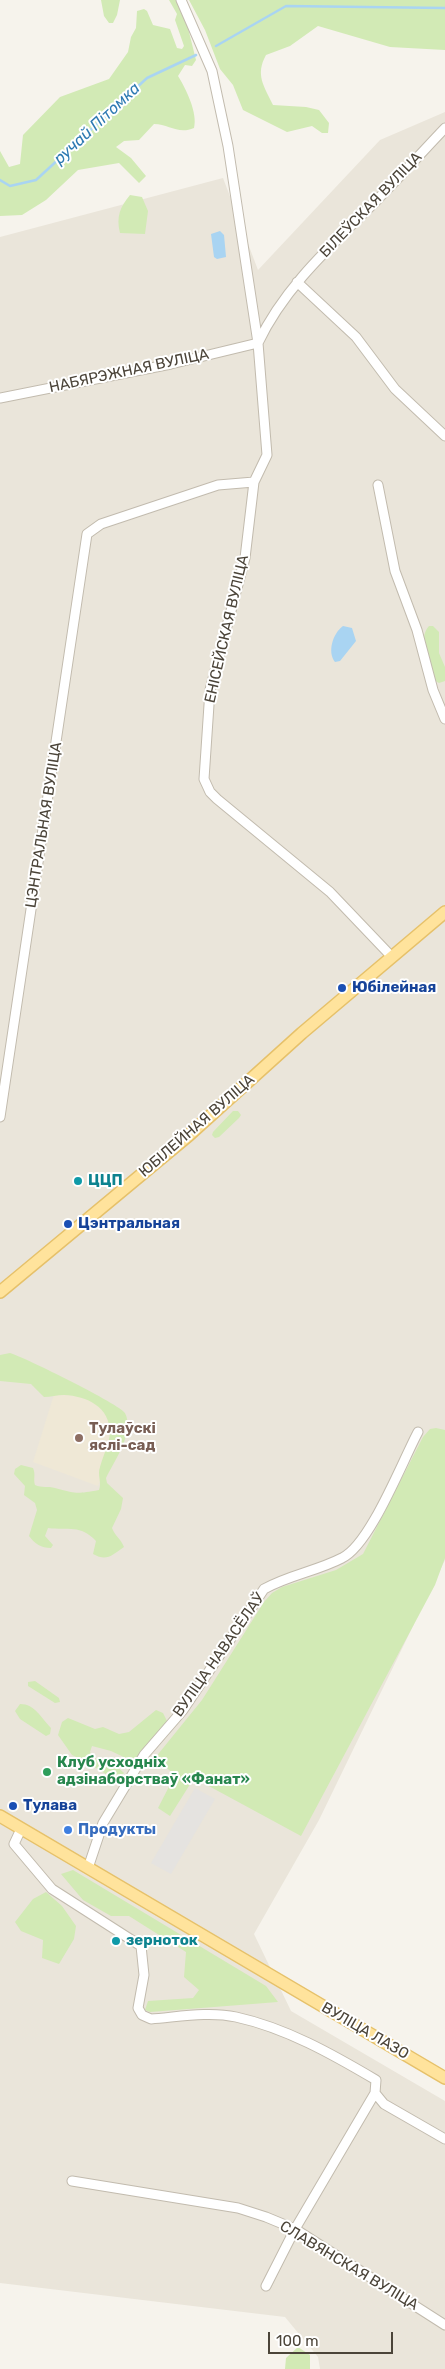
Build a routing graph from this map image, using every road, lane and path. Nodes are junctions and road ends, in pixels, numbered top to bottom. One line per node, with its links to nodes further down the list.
1 (181, 0): 4 (street, ЕНІСЕЙСКАЯ ВУЛІЦА)
2 (445, 128): 3 (street, БІЛЕЎСКАЯ ВУЛІЦА)
3 (297, 282): 4 (street, БІЛЕЎСКАЯ ВУЛІЦА); 6 (street)
4 (258, 343): 5 (street, НАБЯРЭЖНАЯ ВУЛІЦА); 7 (street, ЕНІСЕЙСКАЯ ВУЛІЦА)
5 (0, 398)
6 (445, 436)
7 (254, 482): 11 (street, ЕНІСЕЙСКАЯ ВУЛІЦА); 12 (street, ЦЭНТРАЛЬНАЯ ВУЛІЦА)
8 (378, 485): 9 (street)
9 (445, 719)
10 (445, 912): 11 (main road, ЮБІЛЕЙНАЯ ВУЛІЦА)
11 (392, 957): 13 (main road, ЮБІЛЕЙНАЯ ВУЛІЦА)
12 (0, 1117)
13 (13, 1280): 14 (street); 15 (main road, ЮБІЛЕЙНАЯ ВУЛІЦА)
14 (0, 1285)
15 (0, 1292)
16 (418, 1432): 19 (street, ВУЛІЦА НАВАСЁЛАЎ)
17 (0, 1816): 18 (main road, ВУЛІЦА ЛАЗО)
18 (21, 1829): 19 (main road, ВУЛІЦА ЛАЗО); 21 (street)
19 (88, 1868): 20 (main road, ВУЛІЦА ЛАЗО)
20 (445, 2078)
21 (375, 2093): 22 (street); 24 (street)
22 (445, 2139)
23 (72, 2181): 24 (street, СЛАВЯНСКАЯ ВУЛІЦА)
24 (294, 2229): 25 (street); 26 (street, СЛАВЯНСКАЯ ВУЛІЦА)
25 (266, 2286)
26 (445, 2326)

